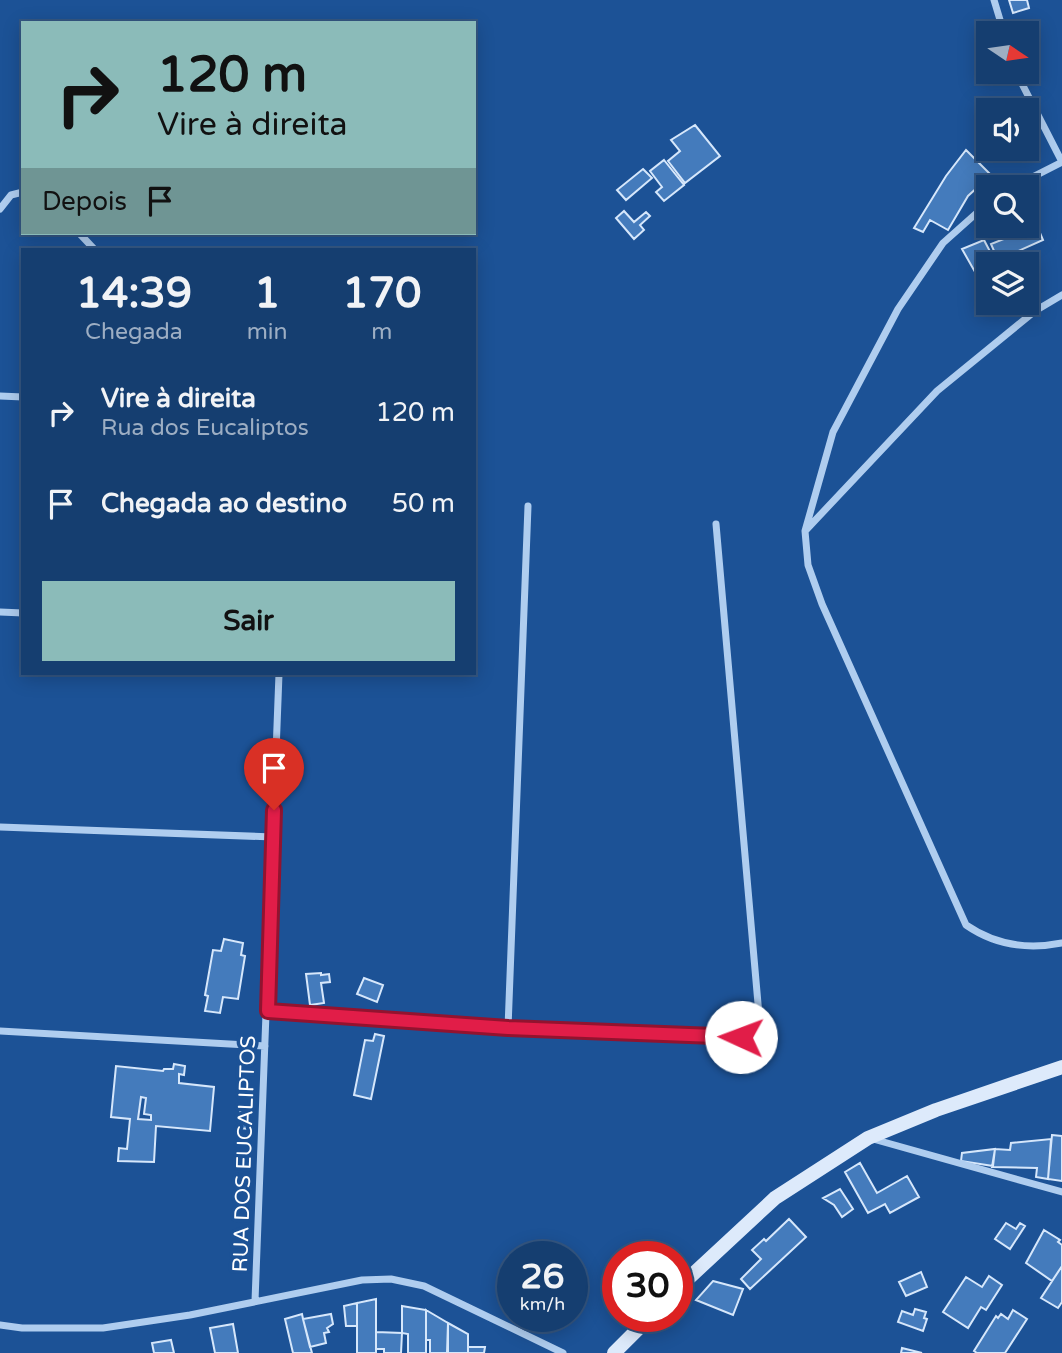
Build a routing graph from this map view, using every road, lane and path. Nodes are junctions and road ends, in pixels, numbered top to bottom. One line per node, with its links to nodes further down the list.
1 (994, 0): 2 (street)
2 (1000, 21)
3 (1022, 84): 4 (street)
4 (1062, 162): 5 (street)
5 (1037, 175)
6 (21, 192): 7 (street)
7 (0, 209)
8 (976, 214): 16 (street)
9 (81, 235): 10 (street)
10 (93, 248)
11 (1062, 295): 16 (street)
12 (0, 396): 13 (street)
13 (21, 397)
14 (528, 506): 24 (street)
15 (716, 524): 24 (street)
16 (805, 531): 22 (street)
17 (0, 612): 18 (street)
18 (21, 613)
19 (279, 675): 21 (street, RUA DOS EUCALIPTOS)
20 (0, 827): 21 (street)
21 (273, 837): 23 (street, RUA DOS EUCALIPTOS)
22 (1062, 943)
23 (268, 1011): 24 (street); 26 (street, RUA DOS EUCALIPTOS)
24 (508, 1028)
25 (0, 1031): 26 (street)
26 (265, 1046): 31 (street, RUA DOS EUCALIPTOS)
27 (1062, 1067): 28 (street)
28 (869, 1138): 29 (street); 30 (street)
29 (1062, 1192)
30 (693, 1274)
31 (255, 1301): 32 (street); 34 (street)
32 (0, 1325)
33 (635, 1332): 35 (street)
34 (563, 1353)
35 (614, 1353)

